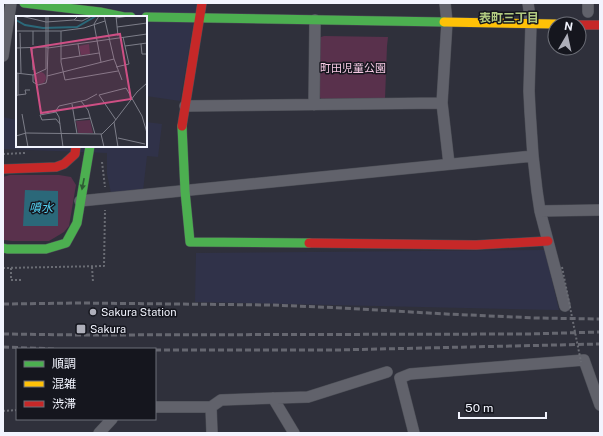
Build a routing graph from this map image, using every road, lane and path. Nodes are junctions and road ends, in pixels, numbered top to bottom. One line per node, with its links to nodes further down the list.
1 (11, 3): 16 (street)
2 (24, 3): 6 (street)
3 (202, 3): 9 (street)
4 (445, 3): 11 (street)
5 (528, 3): 12 (street)
6 (100, 11): 7 (street)
7 (113, 13)
8 (147, 17): 9 (street)
9 (199, 18): 10 (street); 19 (street)
10 (315, 20): 11 (street); 18 (street)
11 (446, 22): 12 (street); 17 (street)
12 (531, 24): 13 (street); 24 (street)
13 (547, 24)
14 (587, 25): 15 (street)
15 (600, 25)
16 (3, 56)
17 (442, 103): 18 (street); 26 (street)
18 (314, 104): 19 (street)
19 (185, 106): 28 (street)
20 (76, 147): 27 (street)
21 (90, 147): 30 (street, one-way to 30)
22 (26, 153): 23 (path)
23 (3, 154)
24 (533, 156): 26 (street); 32 (street)
25 (101, 159): 29 (path)
26 (449, 164): 28 (street)
27 (3, 169)
28 (185, 191): 30 (street); 33 (street)
29 (106, 192)
30 (80, 201): 34 (street)
31 (600, 210): 32 (street)
32 (540, 211): 33 (street)
33 (548, 241): 40 (street)
34 (3, 248)
35 (92, 267): 39 (path)
36 (562, 267): 41 (path, bridge)
37 (11, 268): 38 (path)
38 (20, 280)
39 (93, 282)
40 (565, 306)
41 (581, 362)
42 (387, 372): 43 (street)
43 (273, 398): 46 (street); 52 (street)
44 (600, 405): 53 (street)
45 (156, 407): 46 (street)
46 (212, 407): 51 (street)
47 (16, 410): 48 (path)
48 (3, 411)
49 (111, 420): 50 (street)
50 (99, 433)
51 (212, 433)
52 (294, 433)
53 (414, 433)

